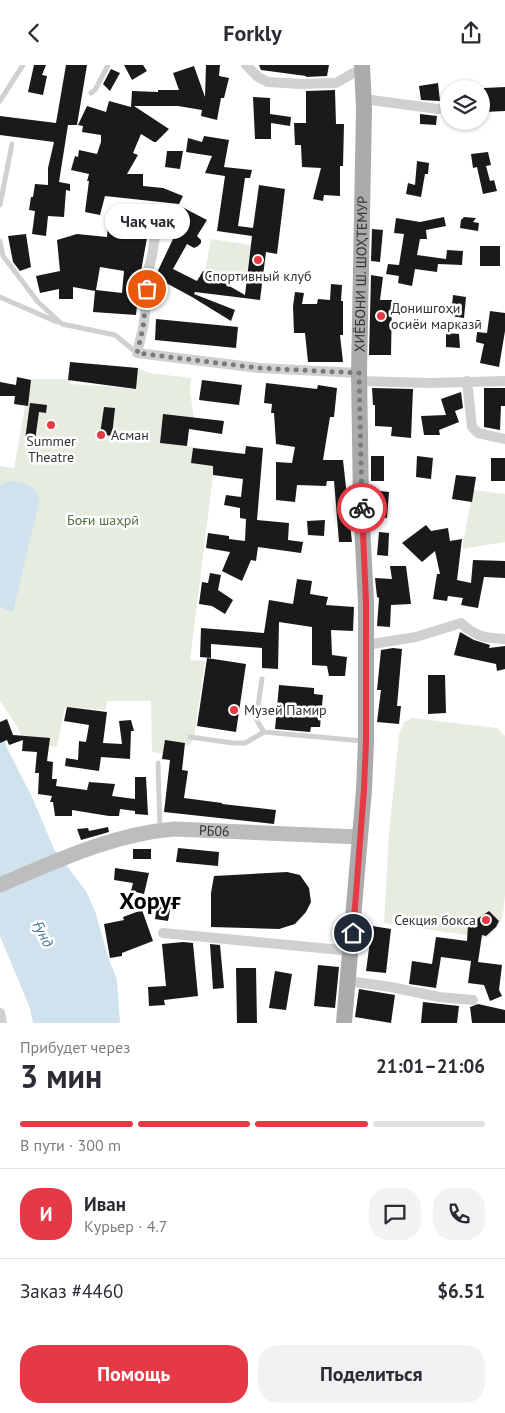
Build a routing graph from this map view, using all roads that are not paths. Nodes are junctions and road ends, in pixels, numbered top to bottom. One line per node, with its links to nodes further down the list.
1 (23, 65): 7 (lane)
2 (108, 65): 5 (lane)
3 (246, 65): 4 (street)
4 (362, 66): 6 (main road, ХИЁБОНИ Ш. ШОҲТЕМУР)
5 (91, 93)
6 (364, 99): 8 (street); 16 (main road, ХИЁБОНИ Ш. ШОҲТЕМУР)
7 (0, 101)
8 (438, 109)
9 (12, 144): 10 (lane)
10 (0, 205)
11 (158, 216): 15 (street)
12 (0, 241): 14 (lane)
13 (0, 297): 14 (lane)
14 (62, 325): 15 (lane)
15 (137, 353): 16 (street)
16 (359, 377): 17 (street); 21 (main road, ХИЁБОНИ Ш. ШОҲТЕМУР)
17 (467, 381): 18 (street); 19 (street)
18 (505, 381)
19 (505, 439)
20 (505, 639): 21 (street)
21 (366, 645): 25 (main road, ХИЁБОНИ Ш. ШОҲТЕМУР)
22 (262, 679): 23 (lane)
23 (264, 732): 24 (lane); 25 (lane)
24 (190, 737)
25 (366, 741): 28 (main road, ХИЁБОНИ Ш. ШОҲТЕМУР)
26 (158, 763): 27 (lane)
27 (160, 830): 28 (main road, РБ06 / РБ06); 29 (main road, РБ06 / РБ06)
28 (360, 837): 31 (main road, ХИЁБОНИ Ш. ШОҲТЕМУР)
29 (0, 885)
30 (163, 933): 31 (street)
31 (352, 951): 32 (main road, ХИЁБОНИ Ш. ШОҲТЕМУР)
32 (348, 981): 33 (street); 36 (main road, ХИЁБОНИ Ш. ШОҲТЕМУР)
33 (474, 1000)
34 (0, 1013): 35 (street)
35 (2, 1023)
36 (344, 1023)

